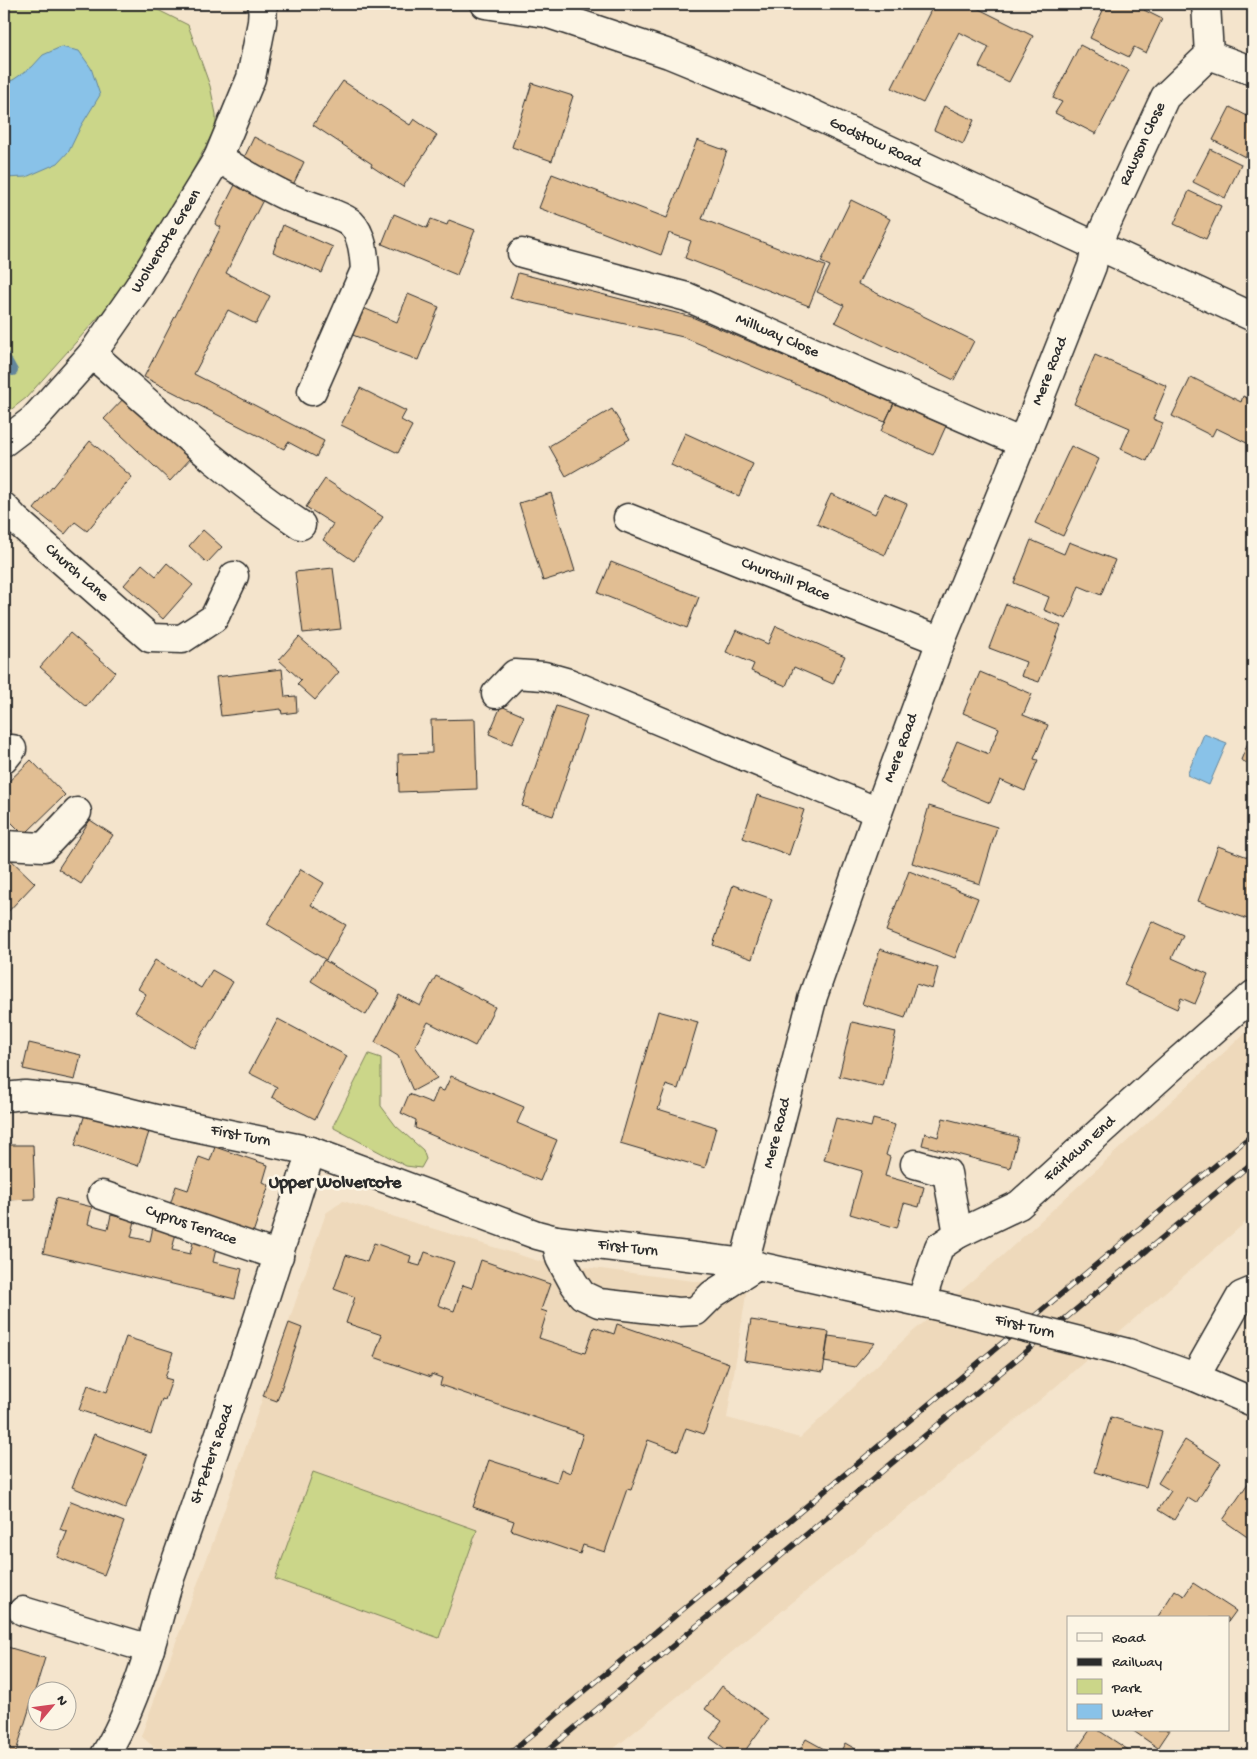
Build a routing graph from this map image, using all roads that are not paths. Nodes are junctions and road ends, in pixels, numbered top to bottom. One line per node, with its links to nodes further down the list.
1 (263, 4): 6 (street, Wolvercote Green)
2 (486, 4): 7 (street, Godstow Road)
3 (1206, 4): 4 (street)
4 (1208, 55): 5 (street); 7 (street, Rawson Close)
5 (1253, 71)
6 (218, 158): 10 (street, Wolvercote Green); 11 (street)
7 (1096, 246): 9 (street, Godstow Road); 13 (street, Mere Road)
8 (522, 253): 13 (street, Millway Close)
9 (1253, 317)
10 (92, 354): 12 (street, Wolvercote Green); 16 (street)
11 (312, 391)
12 (4, 442)
13 (1022, 444): 18 (street, Mere Road)
14 (4, 507): 17 (street, Church Lane)
15 (628, 518): 18 (street, Churchill Place)
16 (302, 525)
17 (234, 576)
18 (941, 641): 21 (street, Mere Road)
19 (496, 694): 21 (street)
20 (76, 812): 22 (street)
21 (878, 812): 31 (street, Mere Road)
22 (12, 846)
23 (1253, 995): 28 (street, Fairlawn End)
24 (4, 1098): 25 (street, First Turn)
25 (311, 1151): 29 (street, First Turn); 30 (street, St Peter's Road)
26 (915, 1164): 28 (street)
27 (102, 1195): 30 (street, Cyprus Terrace)
28 (958, 1234): 33 (street, Fairlawn End)
29 (556, 1240): 31 (street, First Turn); 31 (street)
30 (279, 1256): 37 (street, St Peter's Road)
31 (750, 1264): 33 (street, First Turn)
32 (1253, 1291): 34 (street)
33 (921, 1302): 34 (street, First Turn, bridge)
34 (1195, 1377): 35 (street, First Turn)
35 (1253, 1402)
36 (23, 1610): 37 (street)
37 (150, 1650): 38 (street, St Peter's Road)
38 (105, 1755)

